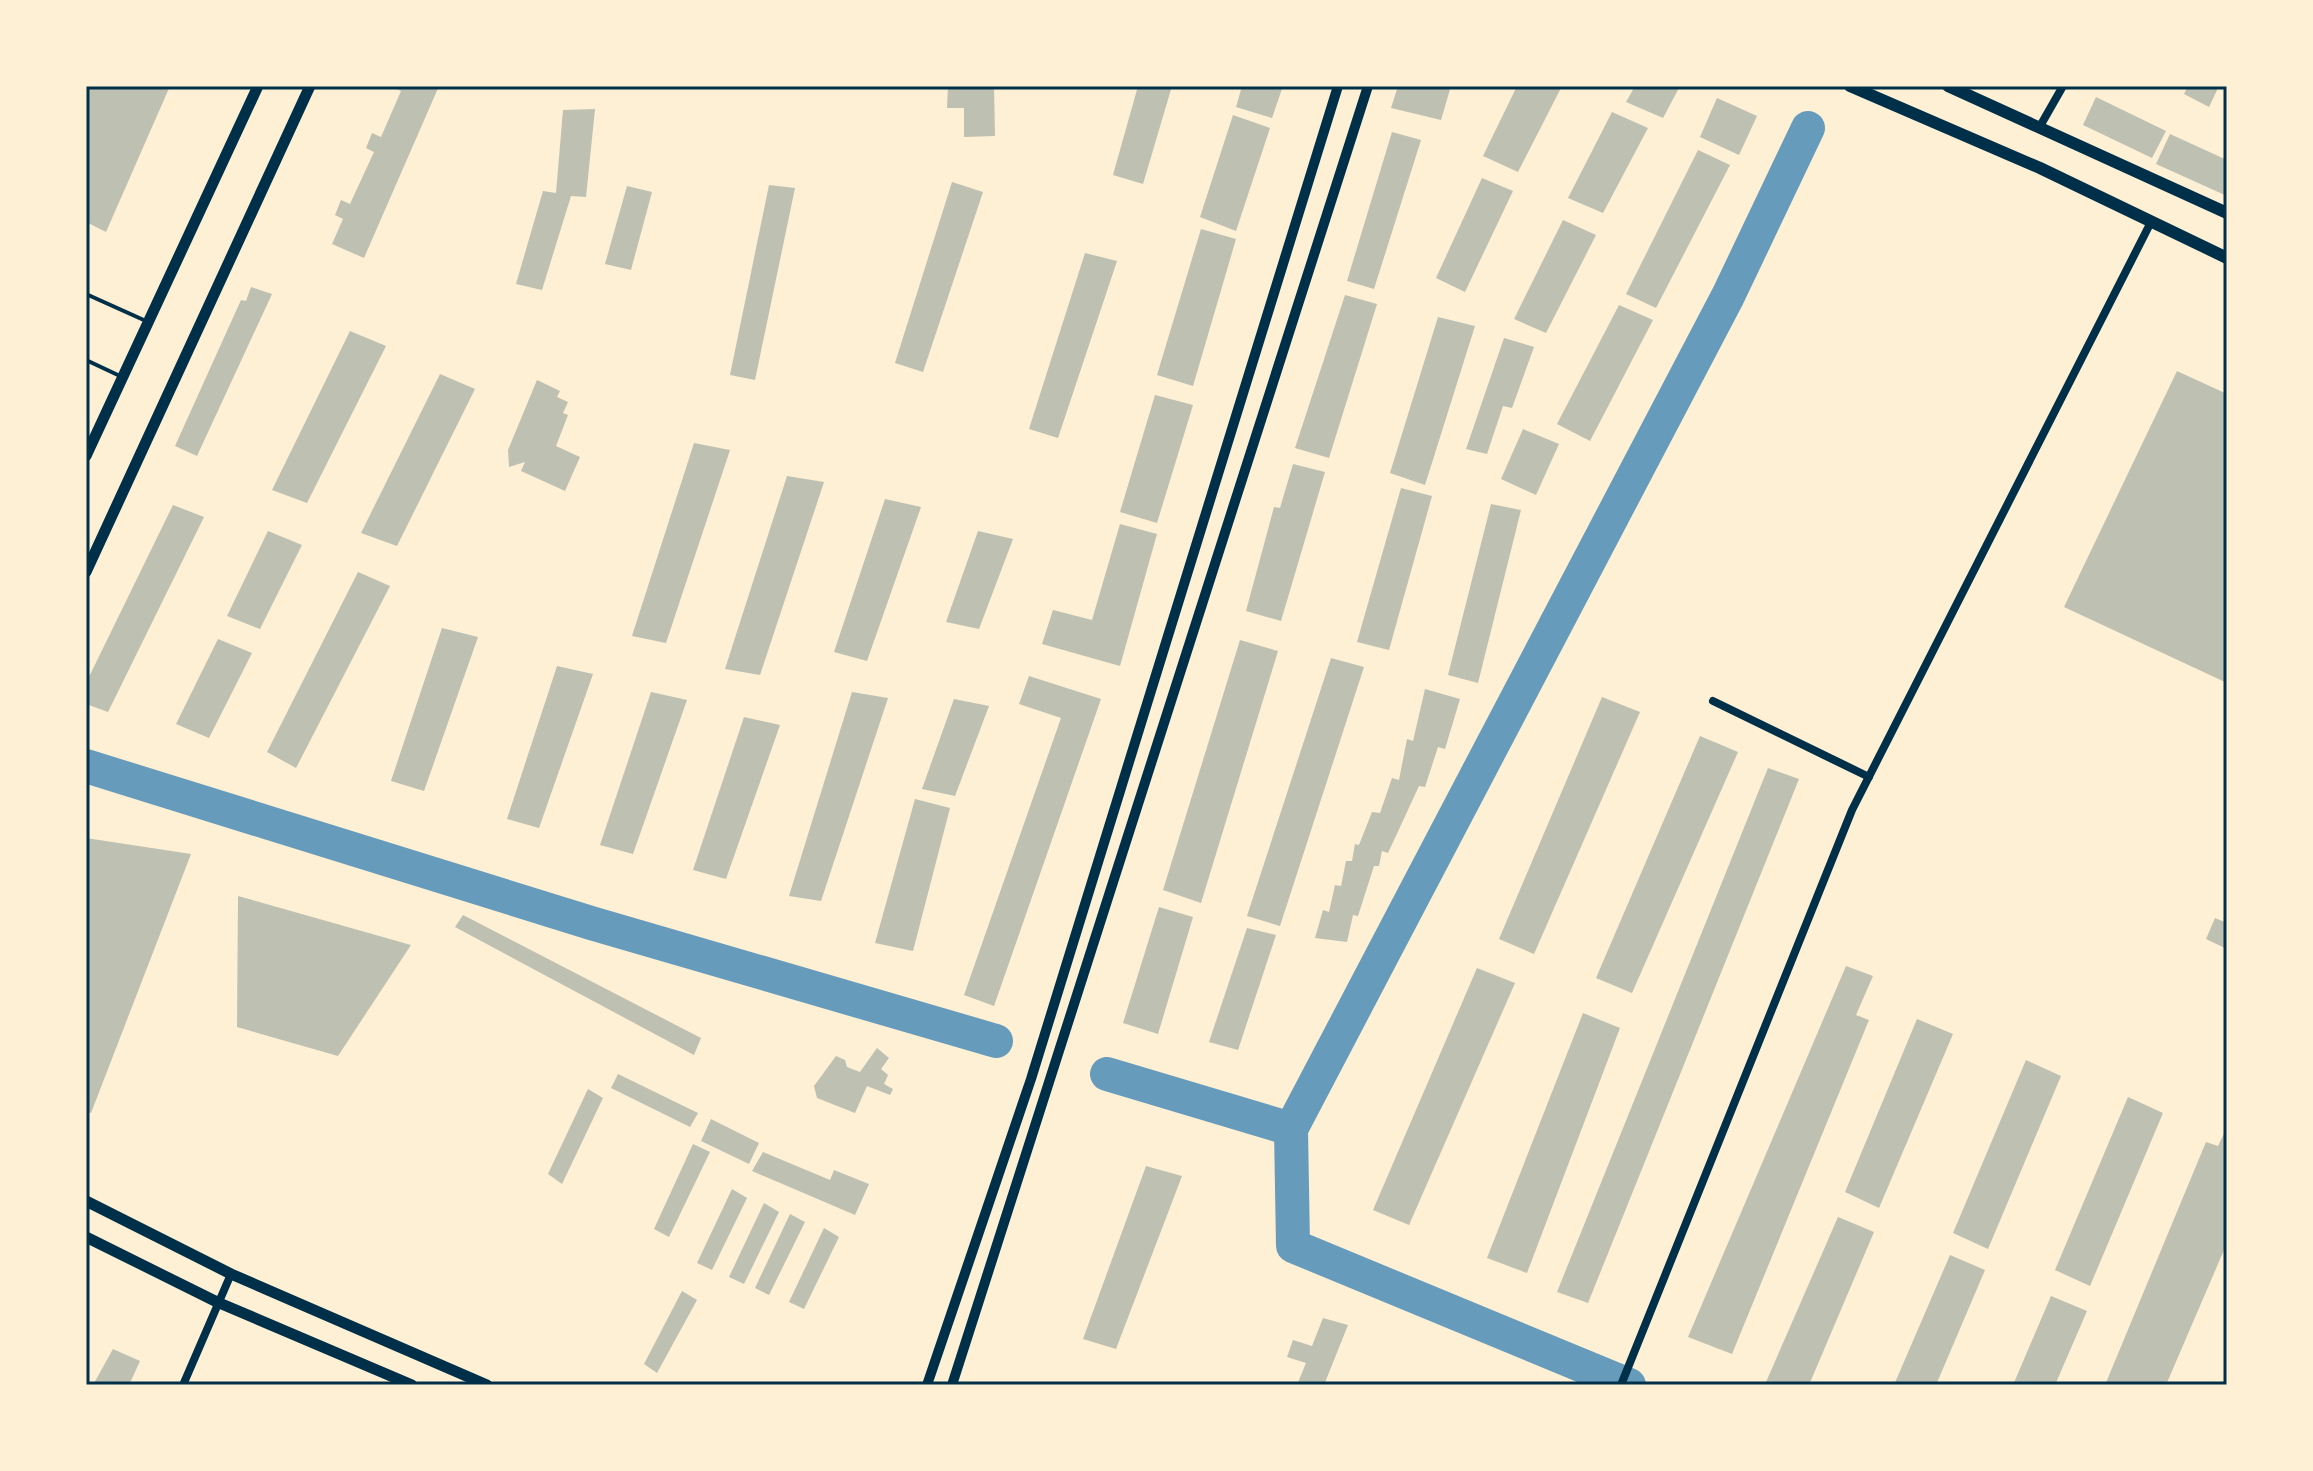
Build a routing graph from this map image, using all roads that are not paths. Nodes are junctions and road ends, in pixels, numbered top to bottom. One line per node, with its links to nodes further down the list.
1 (258, 86): 13 (main road)
2 (310, 86): 17 (main road)
3 (1338, 86): 27 (street)
4 (1368, 86): 28 (street)
5 (1850, 86): 10 (main road)
6 (1948, 86): 8 (main road)
7 (2063, 86): 8 (street)
8 (2039, 128): 9 (main road)
9 (2227, 213)
10 (2151, 222): 11 (main road); 19 (street)
11 (2227, 258)
12 (86, 294): 13 (lane)
13 (148, 322): 15 (main road)
14 (86, 360): 15 (lane)
15 (123, 377): 16 (main road)
16 (86, 456)
17 (86, 572)
18 (1713, 701): 19 (street)
19 (1869, 777): 29 (street)
20 (86, 1201): 22 (main road)
21 (86, 1237): 23 (main road)
22 (231, 1274): 23 (street); 26 (main road)
23 (217, 1302): 24 (street); 25 (main road)
24 (183, 1385)
25 (412, 1385)
26 (487, 1385)
27 (927, 1385)
28 (952, 1385)
29 (1621, 1385)

